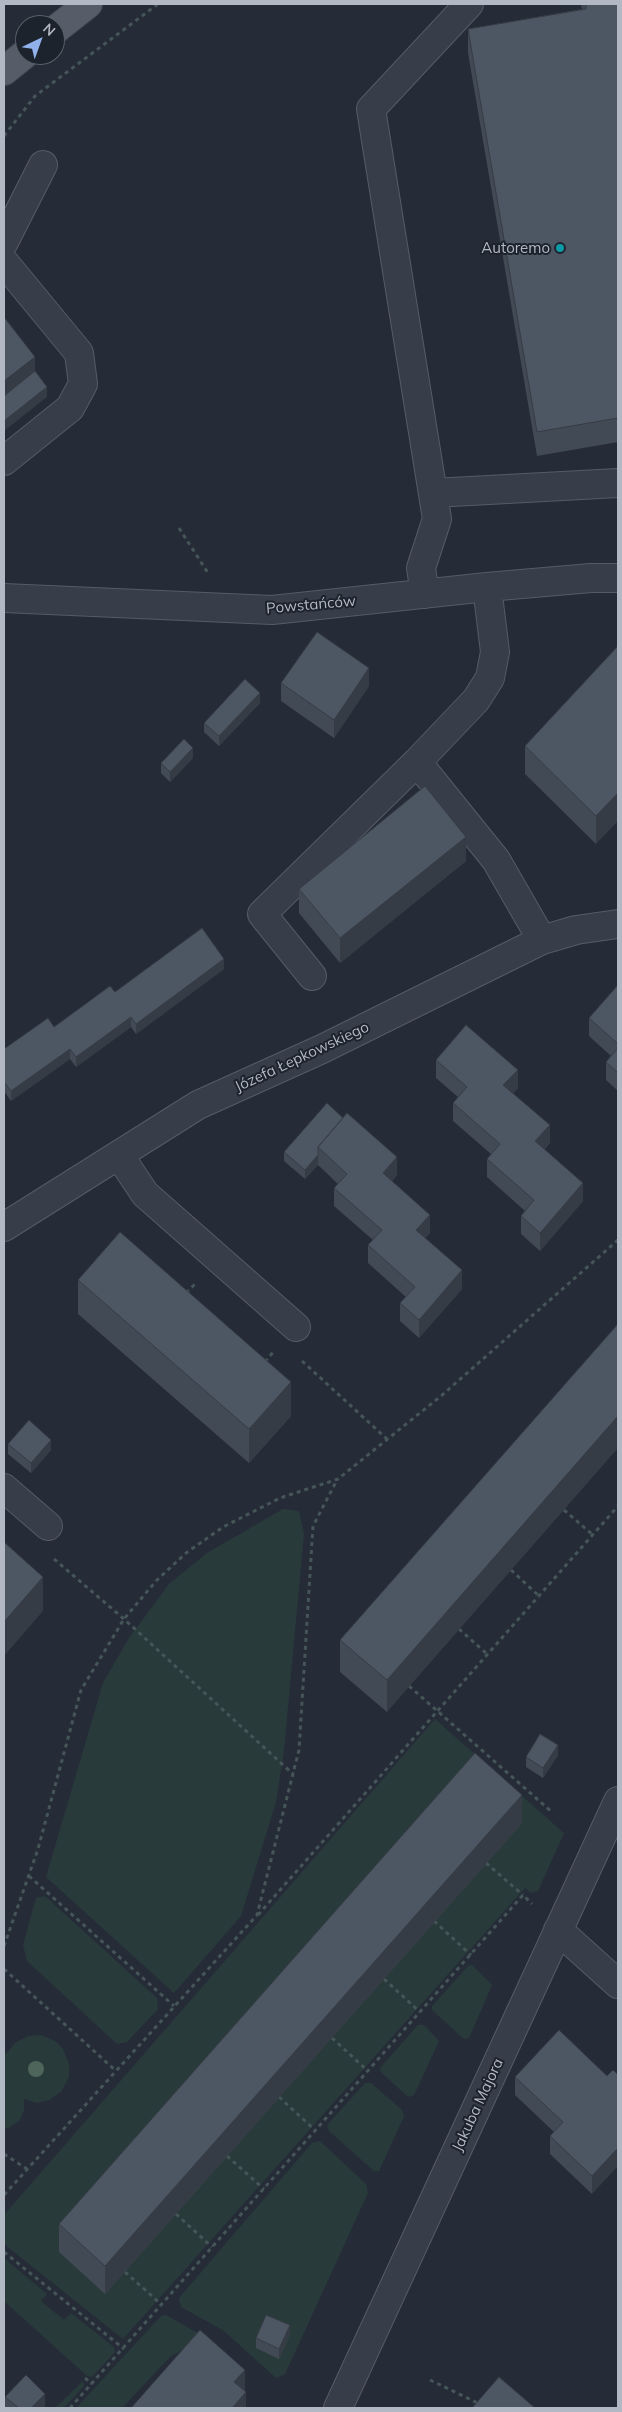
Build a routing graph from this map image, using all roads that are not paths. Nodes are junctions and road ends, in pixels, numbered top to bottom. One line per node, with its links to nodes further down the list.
1 (88, 4): 3 (main road)
2 (469, 4): 11 (street)
3 (65, 22)
4 (15, 62): 5 (main road)
5 (4, 71)
6 (43, 165): 7 (street)
7 (4, 242)
8 (4, 262): 9 (street)
9 (4, 461)
10 (618, 483): 11 (street)
11 (433, 493): 14 (street)
12 (618, 578): 13 (street, Powstańców)
13 (487, 587): 14 (street, Powstańców); 16 (street)
14 (425, 594): 15 (street, Powstańców)
15 (4, 598)
16 (417, 762): 18 (street); 19 (street)
17 (618, 924): 18 (street, Józefa Łepkowskiego)
18 (542, 940): 20 (street, Józefa Łepkowskiego)
19 (312, 976)
20 (119, 1155): 21 (street, Józefa Łepkowskiego); 22 (street)
21 (4, 1227)
22 (289, 1335)
23 (4, 1488): 24 (street)
24 (48, 1526)
25 (618, 1802): 26 (street, Jakuba Majora)
26 (558, 1930): 27 (street); 28 (street, Jakuba Majora)
27 (618, 1984)
28 (338, 2408)

